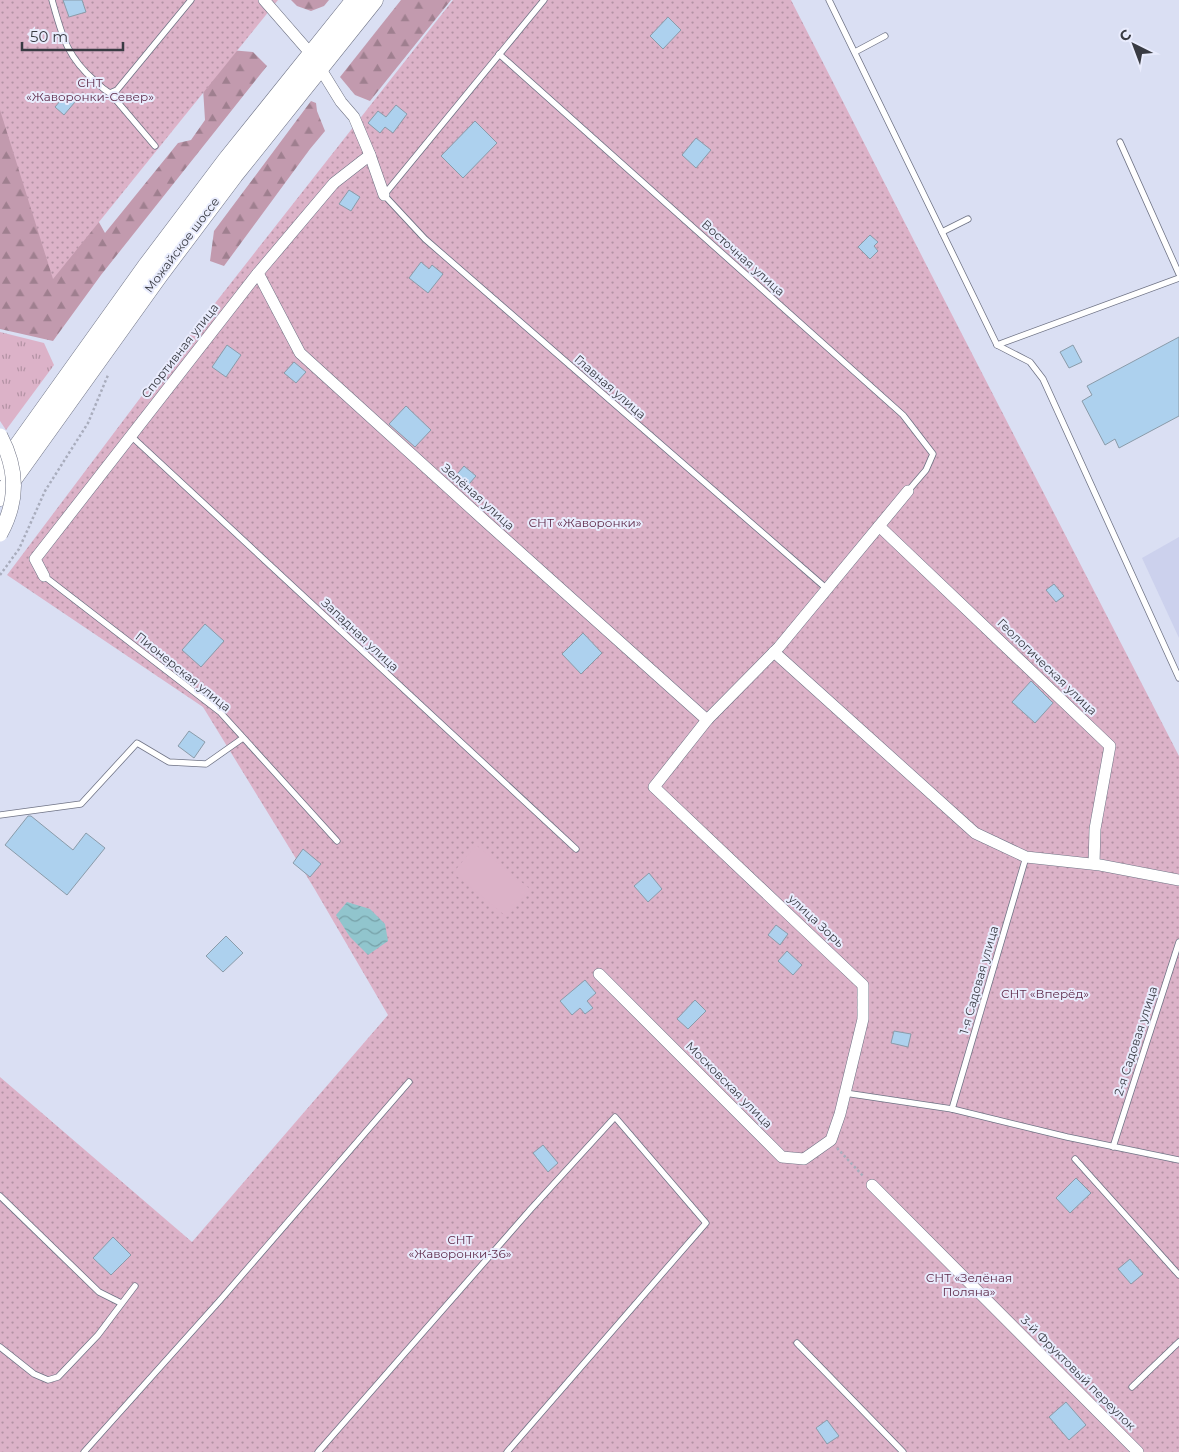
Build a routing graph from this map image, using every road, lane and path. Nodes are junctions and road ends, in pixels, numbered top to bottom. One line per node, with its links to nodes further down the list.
1 (52, 0): 12 (lane)
2 (191, 0): 12 (lane)
3 (355, 0): 11 (main road, Можайское шоссе)
4 (374, 0): 11 (main road, Можайское шоссе)
5 (544, 0): 10 (lane)
6 (829, 0): 9 (lane)
7 (268, 4): 11 (street)
8 (885, 36): 9 (lane)
9 (855, 52): 18 (lane)
10 (499, 54): 16 (lane); 26 (lane, Восточная улица)
11 (315, 61): 15 (street); 25 (main road, Можайское шоссе); 27 (main road, Можайское шоссе)
12 (110, 93): 14 (lane)
13 (1120, 142): 20 (lane)
14 (155, 146)
15 (370, 155): 16 (street); 19 (street, Спортивная улица)
16 (384, 195): 32 (lane, Главная улица)
17 (968, 218): 18 (lane)
18 (942, 232): 21 (lane)
19 (258, 273): 24 (street, Спортивная улица); 35 (street, Зелёная улица)
20 (1179, 276): 21 (lane)
21 (997, 345): 34 (lane)
22 (109, 370): 30 (path)
23 (0, 436): 29 (main road, bridge)
24 (131, 436): 31 (street, Спортивная улица); 39 (lane, Западная улица)
25 (0, 471)
26 (908, 491): 28 (street)
27 (0, 497)
28 (879, 526): 32 (street); 41 (street, Геологическая улица)
29 (0, 534)
30 (0, 575)
31 (44, 576): 36 (lane, Пионерская улица)
32 (827, 589): 33 (street)
33 (774, 652): 35 (street); 40 (street)
34 (1179, 678)
35 (707, 720): 46 (street, улица Зорь)
36 (243, 738): 37 (lane); 38 (lane, Пионерская улица)
37 (0, 815)
38 (337, 841)
39 (576, 848)
40 (1026, 857): 41 (street); 47 (lane, 1-я Садовая улица)
41 (1094, 864): 42 (street)
42 (1179, 880)
43 (1179, 942): 49 (lane, 2-я Садовая улица)
44 (599, 974): 48 (street, Московская улица)
45 (410, 1082): 61 (lane)
46 (845, 1092): 47 (lane); 48 (street, улица Зорь)
47 (952, 1109): 49 (lane)
48 (831, 1140): 52 (path)
49 (1113, 1147): 51 (lane)
50 (1075, 1159): 54 (lane)
51 (1179, 1160)
52 (872, 1186): 65 (street, 3-й Фруктовый переулок)
53 (0, 1196): 56 (lane)
54 (1179, 1275)
55 (136, 1286): 56 (lane)
56 (121, 1303): 59 (lane)
57 (1179, 1342): 60 (lane)
58 (797, 1343): 64 (lane)
59 (0, 1347)
60 (1132, 1387)
61 (84, 1452)
62 (318, 1452): 63 (lane)
63 (507, 1452)
64 (903, 1452)
65 (1138, 1452)

